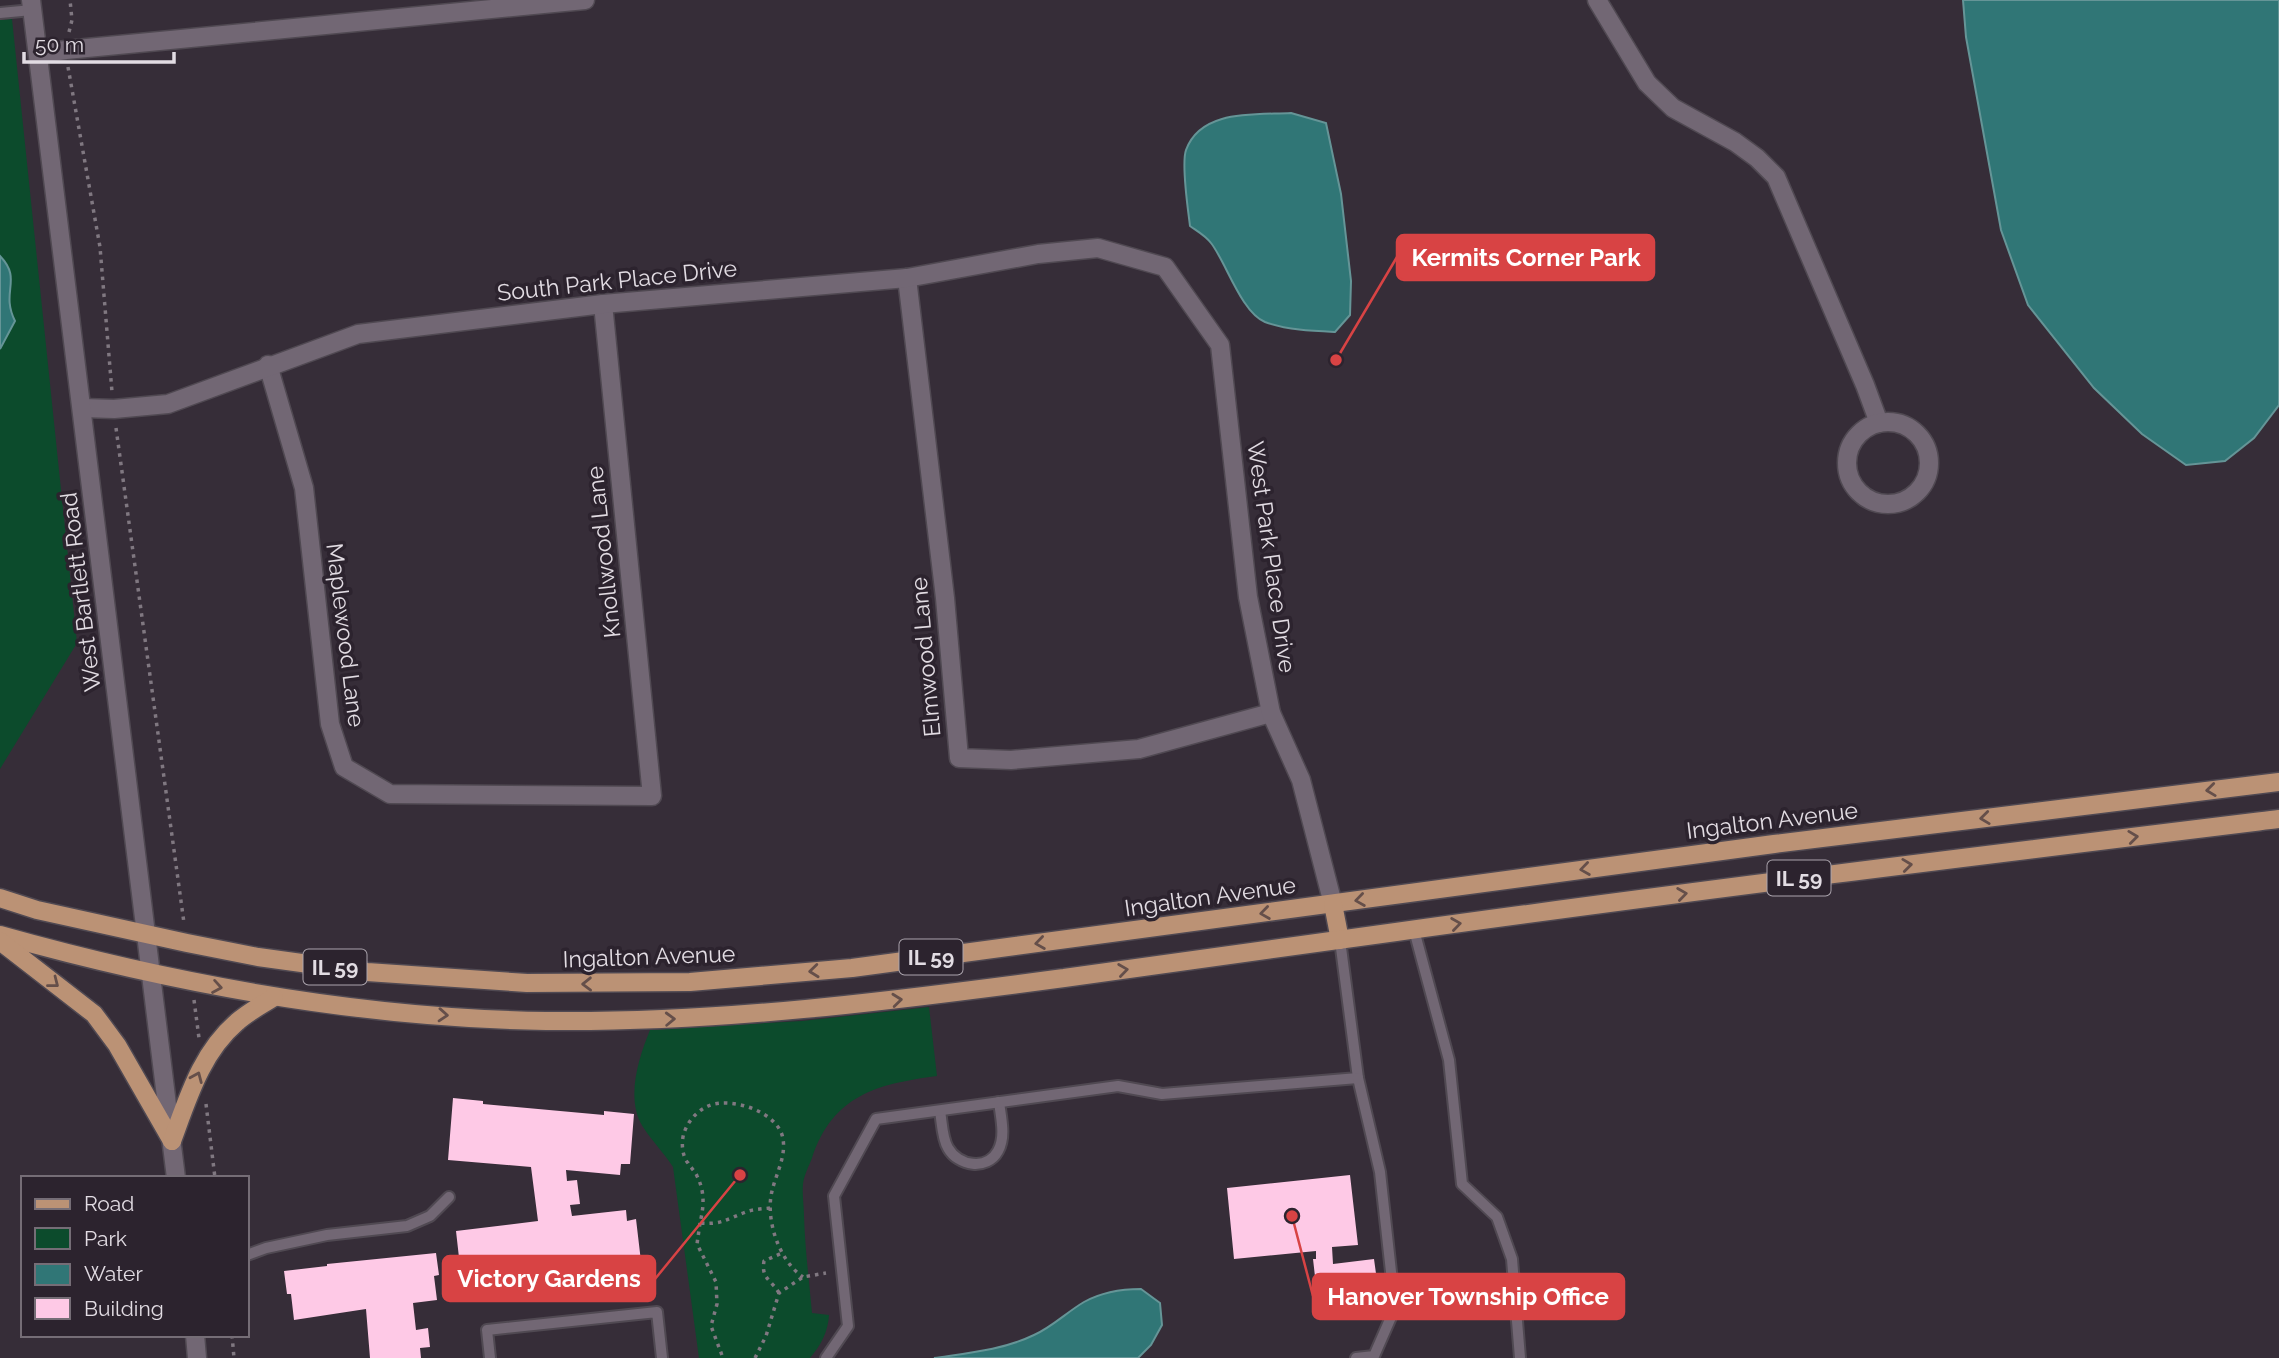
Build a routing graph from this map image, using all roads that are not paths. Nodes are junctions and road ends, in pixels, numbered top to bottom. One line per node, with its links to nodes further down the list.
1 (585, 0): 5 (street)
2 (1597, 0): 11 (street)
3 (32, 5): 4 (lane); 5 (street, West Bartlett Road)
4 (0, 13)
5 (38, 54): 10 (street, West Bartlett Road)
6 (1165, 267): 7 (street, South Park Place Drive); 12 (street, West Park Place Drive)
7 (906, 278): 8 (street, South Park Place Drive); 12 (street, Elmwood Lane)
8 (603, 304): 9 (street, South Park Place Drive); 14 (street, Knollwood Lane)
9 (268, 365): 10 (street, South Park Place Drive); 14 (street, Maplewood Lane)
10 (83, 408): 19 (street, West Bartlett Road)
11 (1879, 423): 11 (street)
12 (1271, 713): 17 (street, West Park Place Drive)
13 (2279, 782): 17 (main road, Ingalton Avenue / IL 59, one-way to 17)
14 (652, 796)
15 (2279, 819): 18 (main road, IL 59, one-way to 15)
16 (0, 898): 19 (main road, IL 59)
17 (1333, 904): 19 (main road, Ingalton Avenue / IL 59, one-way to 19); 21 (main road)
18 (1414, 930): 21 (main road, IL 59); 38 (lane)
19 (146, 934): 23 (street, West Bartlett Road)
20 (0, 935): 23 (main road, IL 59)
21 (1340, 940): 24 (main road, IL 59, one-way to 21); 25 (lane)
22 (0, 941): 28 (main road, one-way to 28)
23 (150, 974): 24 (main road, IL 59, one-way to 24); 28 (street, West Bartlett Road)
24 (274, 997): 28 (main road, one-way to 24)
25 (1358, 1078): 26 (lane); 37 (lane)
26 (999, 1102): 27 (lane); 27 (lane)
27 (940, 1111): 36 (lane)
28 (172, 1141): 29 (street, West Bartlett Road)
29 (176, 1176)
30 (449, 1197): 31 (lane)
31 (248, 1255)
32 (195, 1337): 33 (street)
33 (197, 1358)
34 (490, 1358): 35 (lane)
35 (662, 1358)
36 (826, 1358)
37 (1356, 1358)
38 (1520, 1358)

